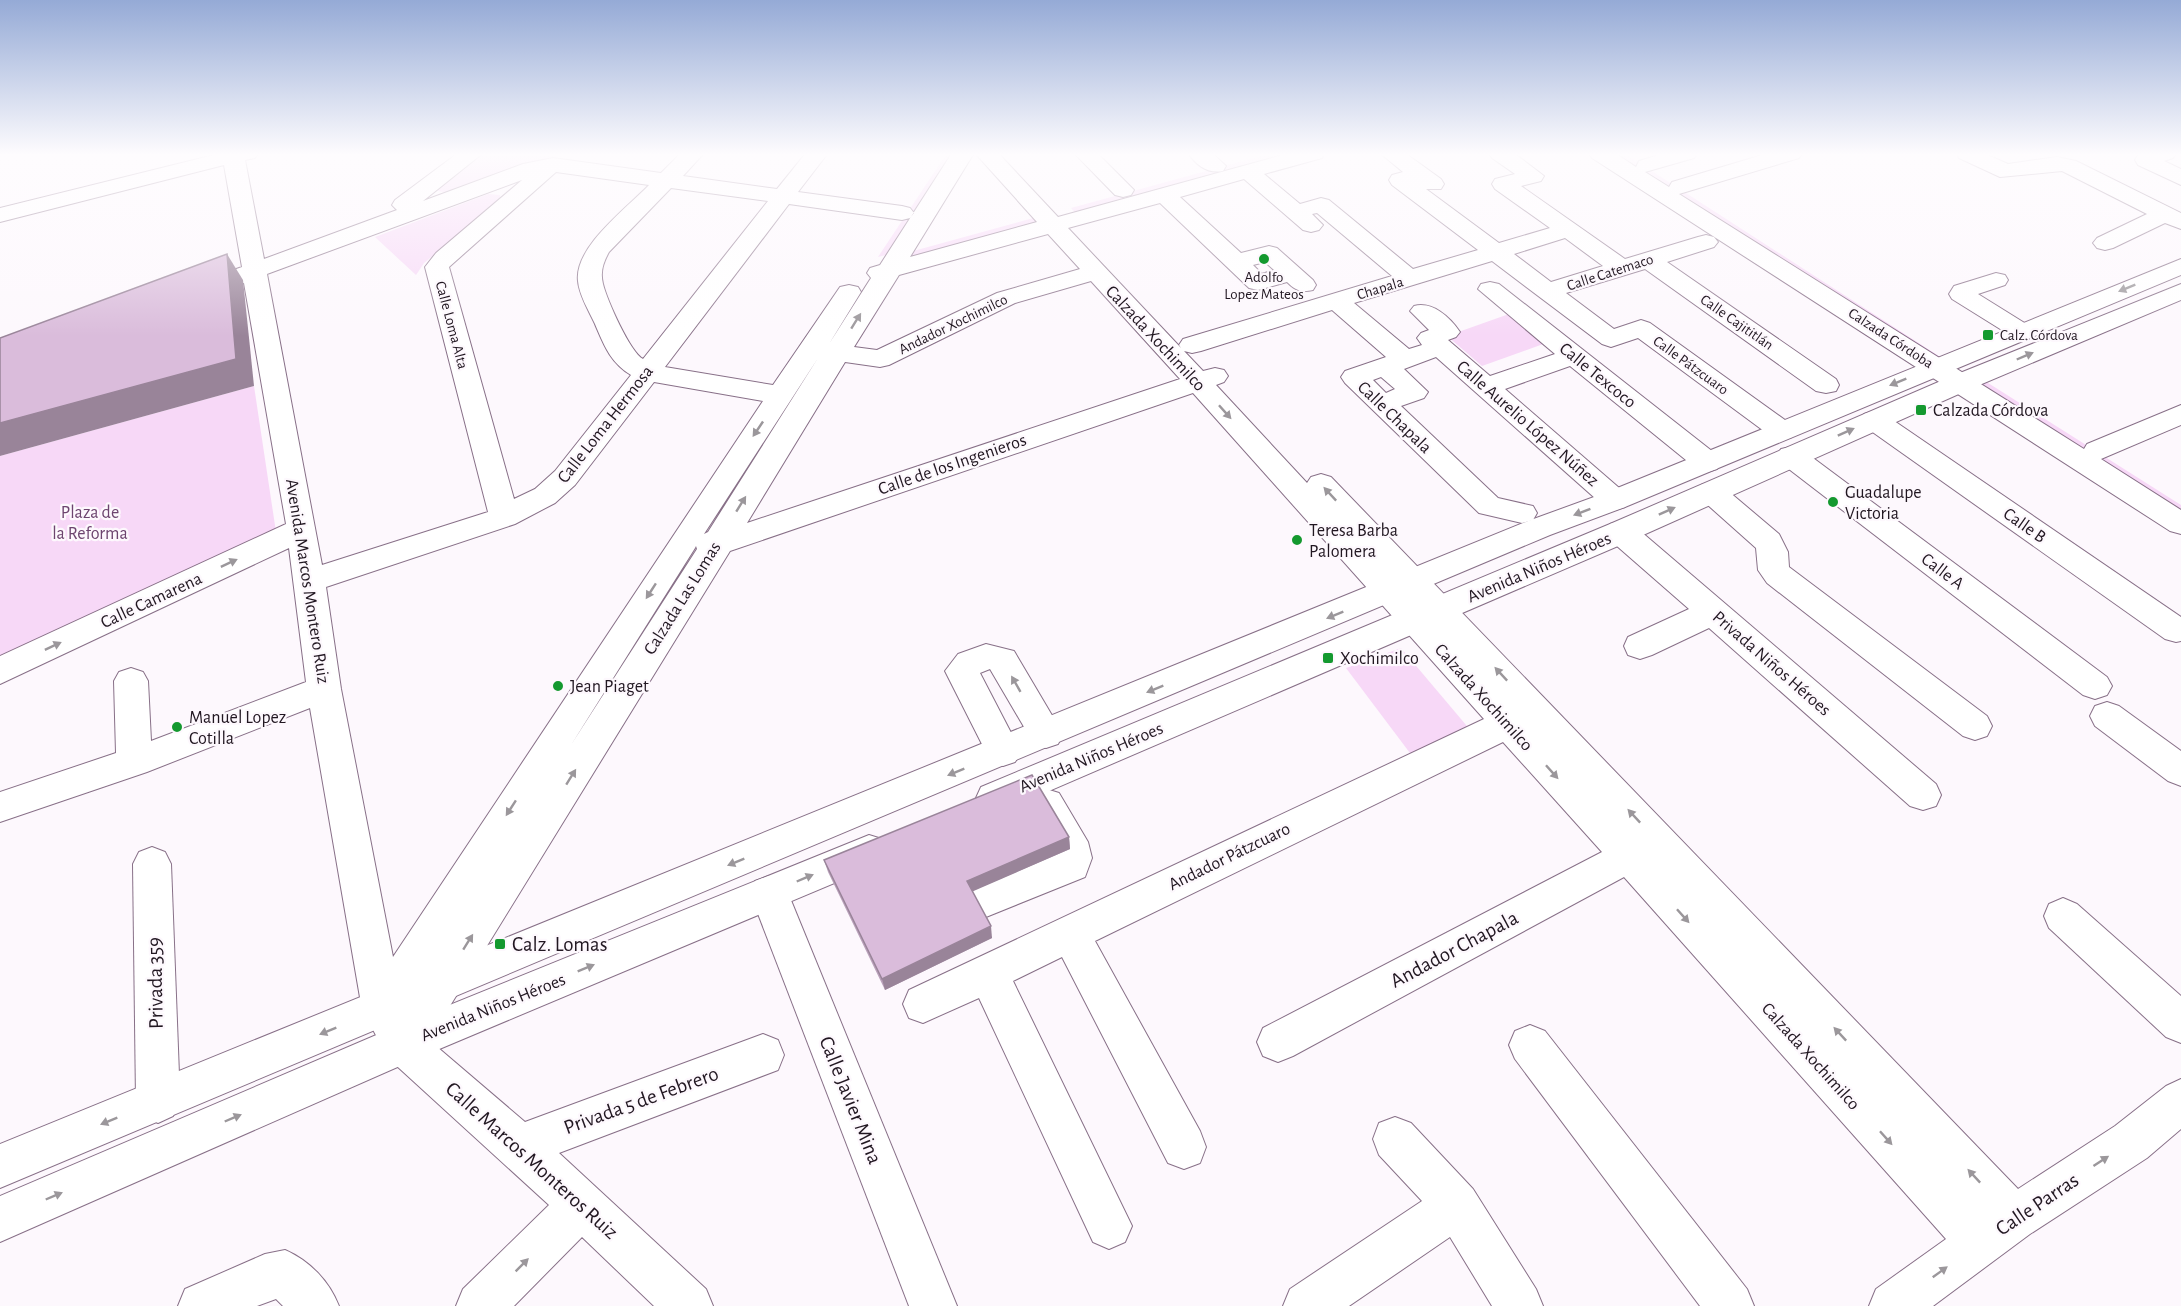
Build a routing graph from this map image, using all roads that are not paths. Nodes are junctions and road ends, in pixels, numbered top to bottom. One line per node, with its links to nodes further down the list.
1 (247, 214): 28 (street, Avenida Marcos Montero Ruiz)
2 (391, 214): 20 (street)
3 (408, 214): 20 (street)
4 (496, 214): 58 (street, Calle Loma Alta)
5 (633, 214): 44 (street)
6 (768, 214): 44 (street, Calle Loma Hermosa)
7 (902, 214): 26 (street, Calzada Las Lomas)
8 (918, 214): 26 (street, Calzada Las Lomas)
9 (1056, 214): 18 (street, Calzada Xochimilco)
10 (1063, 214): 18 (street)
11 (1068, 214): 18 (street)
12 (1185, 214): 36 (street)
13 (1333, 214): 30 (street)
14 (1453, 214): 24 (street)
15 (1550, 214): 22 (street, Calle Cajititlán)
16 (1695, 214): 21 (street, Calzada Córdoba)
17 (1704, 214): 21 (street, Calzada Córdoba)
18 (1058, 216): 26 (street); 29 (street, Calzada Xochimilco); 39 (street, Calzada Xochimilco)
19 (2173, 218): 23 (street)
20 (375, 226): 28 (street)
21 (1715, 227): 25 (street, Calle Catemaco); 45 (street, Calzada Córdoba)
22 (1568, 230): 24 (street, Chapala); 25 (street, Calle Cajititlán)
23 (2105, 243)
24 (1496, 252): 30 (street, Chapala); 34 (street)
25 (1634, 264): 34 (street, Calle Catemaco); 47 (street, Calle Cajititlán)
26 (880, 265): 41 (street, Calzada Las Lomas)
27 (2181, 266): 38 (street, Avenida Niños Héroes, one-way to 38)
28 (255, 270): 32 (street); 60 (street, Avenida Marcos Montero Ruiz)
29 (1094, 273): 41 (street, Andador Xochimilco); 46 (street, Calzada Xochimilco)
30 (1410, 279): 36 (street, Chapala)
31 (1996, 280): 38 (street)
32 (211, 287)
33 (1490, 289): 42 (street, Calle Texcoco)
34 (1548, 291): 52 (street, Calle Pátzcuaro)
35 (2181, 291): 45 (street, Avenida Niños Héroes, one-way to 35)
36 (1331, 303): 39 (street, Chapala); 43 (street)
37 (1423, 311): 40 (street)
38 (2022, 332): 45 (street, Avenida Niños Héroes)
39 (1192, 345): 46 (street, Calzada Xochimilco)
40 (1441, 347): 43 (street); 48 (street, Calle Aurelio López Núñez)
41 (824, 351): 49 (street, Calzada Las Lomas); 63 (street, Calzada Las Lomas, one-way to 41)
42 (1574, 356): 48 (street); 54 (street, Calle Texcoco)
43 (1395, 363): 57 (street, Calle Chapala)
44 (646, 372): 49 (street); 58 (street, Calle Loma Hermosa)
45 (1957, 372): 51 (street, Avenida Niños Héroes); 52 (street, Avenida Niños Héroes, one-way to 52); 53 (street, Calzada Córdoba); 59 (street, Calzada Córdoba)
46 (1208, 378): 63 (street, Calle de los Ingenieros); 65 (street, Calzada Xochimilco)
47 (1826, 385)
48 (1486, 387): 55 (street, Calle Aurelio López Núñez)
49 (780, 395): 62 (street, Calzada Las Lomas, one-way to 62)
50 (2181, 414): 53 (street)
51 (1874, 420): 52 (street, Avenida Niños Héroes, one-way to 51); 67 (street, Calle B)
52 (1786, 443): 54 (street, Avenida Niños Héroes); 77 (street, Calle A)
53 (2097, 451): 56 (street, Calzada Córdoba)
54 (1709, 477): 55 (street, Avenida Niños Héroes); 61 (street, Avenida Niños Héroes, one-way to 54); 73 (street)
55 (1615, 500): 65 (street, Avenida Niños Héroes, one-way to 65)
56 (2181, 503)
57 (1522, 513)
58 (504, 517): 64 (street, Calle Loma Hermosa)
59 (2181, 524)
60 (302, 529): 64 (street, Avenida Marcos Montero Ruiz); 69 (street, Calle Camarena, one-way to 60)
61 (1621, 532): 65 (street, Avenida Niños Héroes); 66 (street, Privada Niños Héroes)
62 (684, 540): 63 (street, Calle de los Ingenieros); 93 (street, Calzada Las Lomas, one-way to 93)
63 (716, 544): 90 (street, Calzada Las Lomas, one-way to 63)
64 (310, 581): 71 (street, Avenida Marcos Montero Ruiz)
65 (1414, 601): 72 (street, Calzada Xochimilco); 74 (street, Avenida Niños Héroes, one-way to 74); 78 (street, Avenida Niños Héroes)
66 (1713, 612): 68 (street); 79 (street, Privada Niños Héroes)
67 (2176, 630)
68 (1640, 646)
69 (0, 671)
70 (131, 681): 76 (street)
71 (324, 689): 76 (street); 93 (street, Avenida Marcos Montero Ruiz)
72 (1522, 717): 83 (street, Calzada Xochimilco); 88 (street, Andador Pátzcuaro)
73 (1975, 726)
74 (1046, 734): 75 (street, Avenida Niños Héroes); 75 (street, one-way to 75)
75 (1004, 752): 90 (street, Avenida Niños Héroes, one-way to 90)
76 (134, 762): 80 (street)
77 (2181, 771)
78 (1032, 782): 81 (street, Avenida Niños Héroes); 86 (street)
79 (1923, 795)
80 (0, 807)
81 (958, 813)
82 (896, 840): 85 (street, Avenida Niños Héroes, one-way to 82)
83 (1645, 850): 94 (street, Andador Chapala); 107 (street, Calzada Xochimilco)
84 (152, 864): 97 (street, Privada 359)
85 (769, 893): 93 (street, Avenida Niños Héroes, one-way to 85); 112 (street, Calle Javier Mina)
86 (981, 902)
87 (2063, 916): 92 (street)
88 (1070, 933): 89 (street, Andador Pátzcuaro); 101 (street)
89 (988, 973): 91 (street, Andador Pátzcuaro); 106 (street)
90 (443, 983): 93 (street, Avenida Niños Héroes)
91 (923, 1004)
92 (2181, 1023)
93 (393, 1027): 97 (street, Avenida Niños Héroes, one-way to 97); 100 (street, Calle Marcos Monteros Ruiz); 105 (street, Avenida Niños Héroes, one-way to 93)
94 (1278, 1042)
95 (1530, 1045): 115 (street)
96 (763, 1055): 100 (street, Privada 5 de Febrero)
97 (158, 1101): 102 (street, Avenida Niños Héroes, one-way to 102)
98 (2181, 1101): 107 (street, Calle Parras, one-way to 98)
99 (1395, 1139): 104 (street)
100 (519, 1146): 103 (street, Calle Marcos Monteros Ruiz)
101 (1184, 1147)
102 (0, 1166)
103 (582, 1205): 110 (street, one-way to 103); 111 (street, Calle Marcos Monteros Ruiz)
104 (1457, 1205): 113 (street); 114 (street)
105 (1, 1226)
106 (1109, 1226)
107 (1997, 1231): 116 (street, Calle Parras, one-way to 107)
108 (202, 1306): 109 (street)
109 (315, 1306)
110 (480, 1306)
111 (688, 1306)
112 (933, 1306)
113 (1307, 1306)
114 (1519, 1306)
115 (1730, 1306)
116 (1893, 1306)

